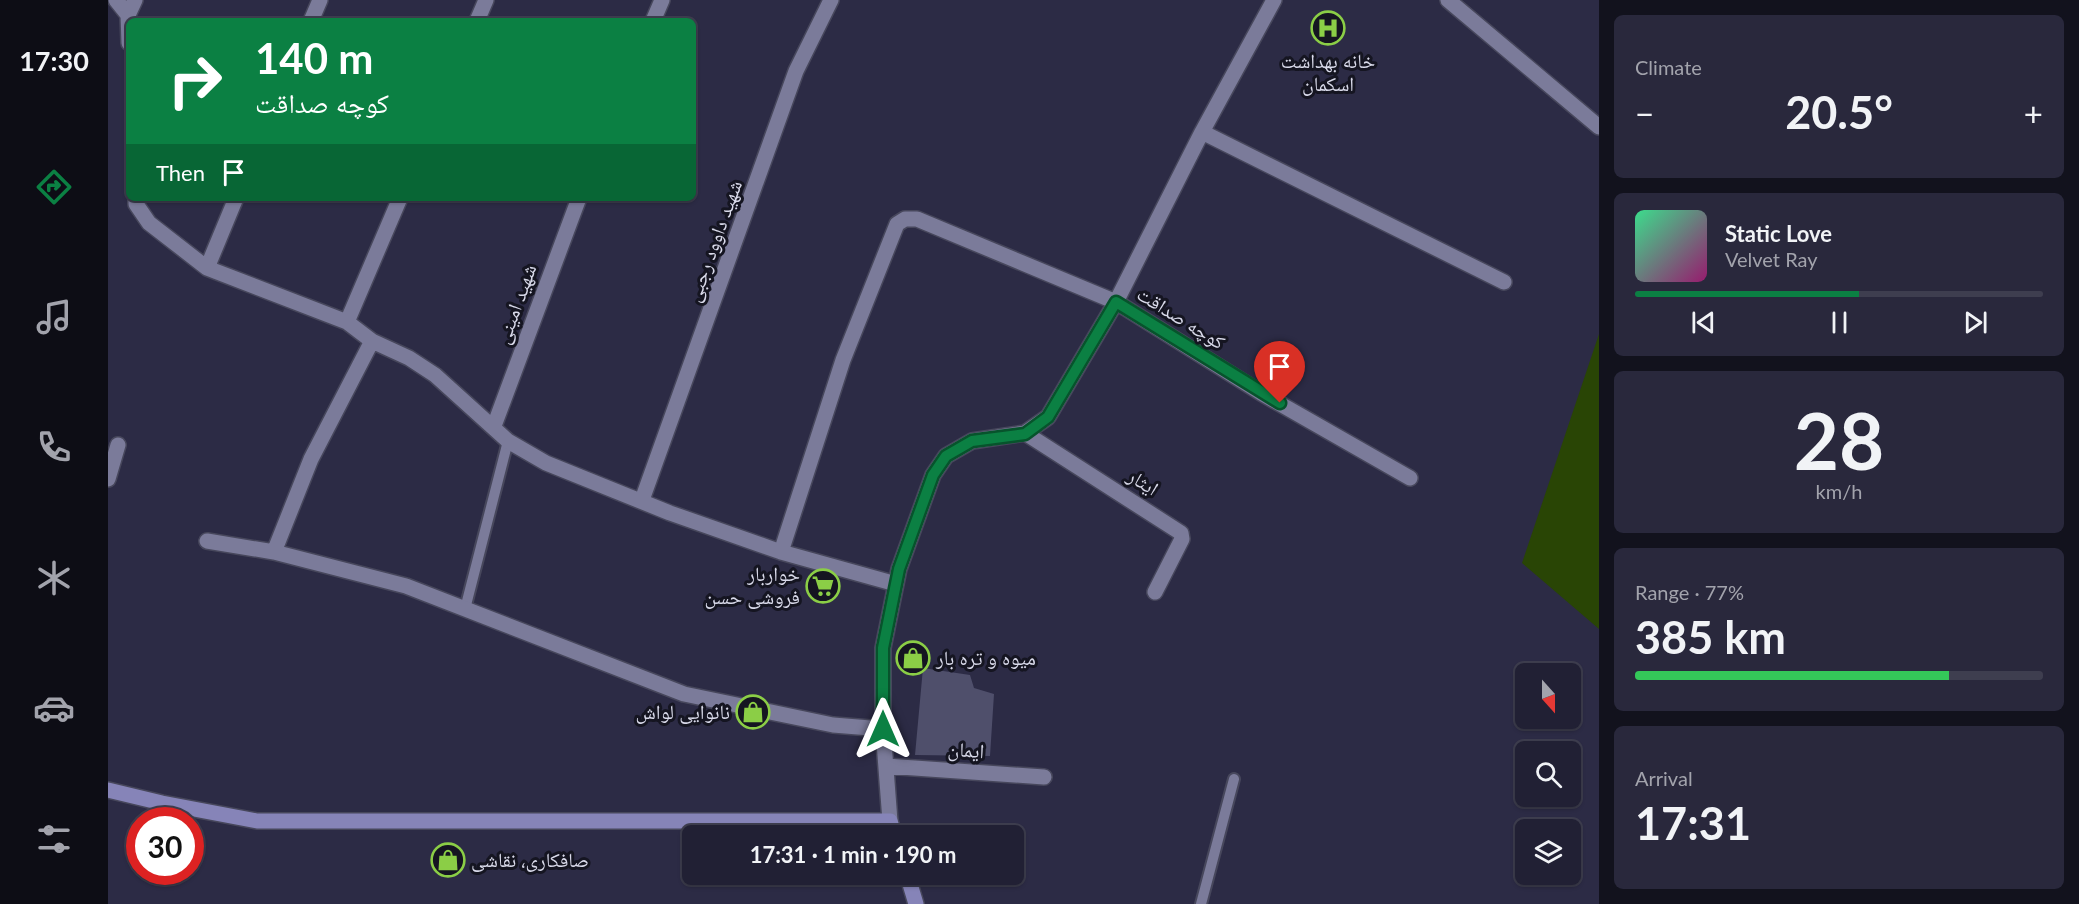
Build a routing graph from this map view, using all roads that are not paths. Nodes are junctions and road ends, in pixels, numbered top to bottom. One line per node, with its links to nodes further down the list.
1 (116, 0): 9 (street)
2 (135, 0): 9 (street)
3 (320, 0): 11 (street)
4 (486, 0): 12 (street)
5 (662, 0): 13 (street)
6 (831, 0): 31 (street, شهید داوود رجبی)
7 (1274, 0): 15 (street)
8 (1448, 0): 14 (street)
9 (128, 15): 10 (street)
10 (128, 18)
11 (312, 18)
12 (478, 18)
13 (654, 18)
14 (1599, 127)
15 (1202, 132): 21 (street); 22 (street)
16 (136, 201): 20 (street)
17 (235, 201): 20 (street)
18 (399, 201): 23 (street)
19 (578, 201): 25 (street, شهید امینی)
20 (207, 268): 23 (street)
21 (1504, 282)
22 (1116, 302): 26 (street); 29 (street, کوچه صداقت); 34 (street, کوچه صداقت)
23 (347, 322): 24 (street)
24 (372, 341): 25 (street); 33 (street)
25 (494, 426): 27 (street)
26 (1025, 434): 35 (street); 36 (street, ایثار)
27 (508, 441): 31 (street); 37 (lane)
28 (118, 446): 30 (street)
29 (1410, 478)
30 (108, 479)
31 (642, 500): 34 (street)
32 (207, 541): 33 (street)
33 (274, 552): 37 (street)
34 (781, 552): 35 (street)
35 (896, 584): 38 (street)
36 (1155, 592)
37 (465, 609): 38 (street)
38 (883, 729): 39 (street)
39 (886, 766): 40 (street, ایمان); 43 (street)
40 (1044, 777)
41 (1234, 779): 47 (lane)
42 (108, 790): 44 (street)
43 (892, 825)
44 (682, 826)
45 (910, 885): 46 (street)
46 (916, 904)
47 (1201, 904)

